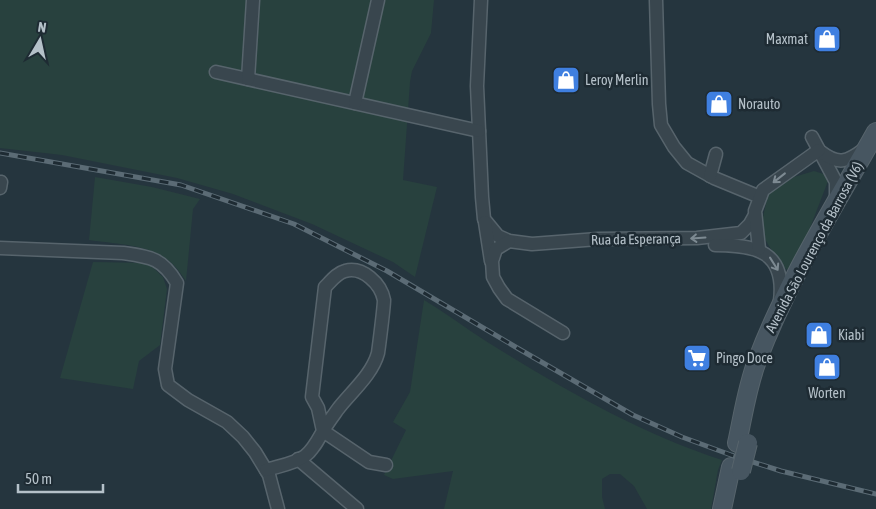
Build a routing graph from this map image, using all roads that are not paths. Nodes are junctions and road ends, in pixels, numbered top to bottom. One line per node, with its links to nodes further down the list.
1 (253, 0): 6 (street)
2 (378, 0): 7 (street)
3 (481, 0): 8 (street)
4 (656, 0): 14 (street)
5 (216, 72): 6 (street)
6 (248, 79): 7 (street)
7 (355, 103): 8 (street)
8 (479, 131): 20 (street)
9 (876, 132): 12 (main road, Avenida São Lourenço da Barrosa (V6))
10 (812, 137): 11 (street)
11 (819, 150): 12 (street); 17 (street, one-way to 17); 18 (street)
12 (872, 150): 18 (main road, Avenida São Lourenço da Barrosa (V6)); 29 (main road, Avenida São Lourenço da Barrosa (V6))
13 (716, 154): 14 (street)
14 (710, 176): 17 (street)
15 (0, 182): 16 (street)
16 (0, 188)
17 (760, 197): 19 (street)
18 (834, 206): 26 (main road, Avenida São Lourenço da Barrosa (V6))
19 (755, 215): 21 (street, Rua da Esperança, one-way to 21); 24 (street)
20 (484, 219): 21 (street); 25 (street)
21 (509, 241): 25 (street)
22 (715, 246): 24 (street)
23 (0, 248): 33 (street)
24 (759, 249): 26 (street, one-way to 26)
25 (492, 263): 27 (street)
26 (780, 309): 29 (main road, Avenida São Lourenço da Barrosa (V6))
27 (563, 333)
28 (323, 431): 28 (street); 30 (street); 31 (street)
29 (742, 443): 32 (main road, Avenida São Lourenço da Barrosa (V6), bridge)
30 (298, 459): 33 (street); 35 (street)
31 (386, 465)
32 (736, 469): 36 (main road, Avenida São Lourenço da Barrosa (V6)); 37 (main road, Avenida São Lourenço da Barrosa (V6))
33 (266, 470): 34 (street)
34 (278, 509)
35 (357, 509)
36 (722, 509)
37 (732, 509)

